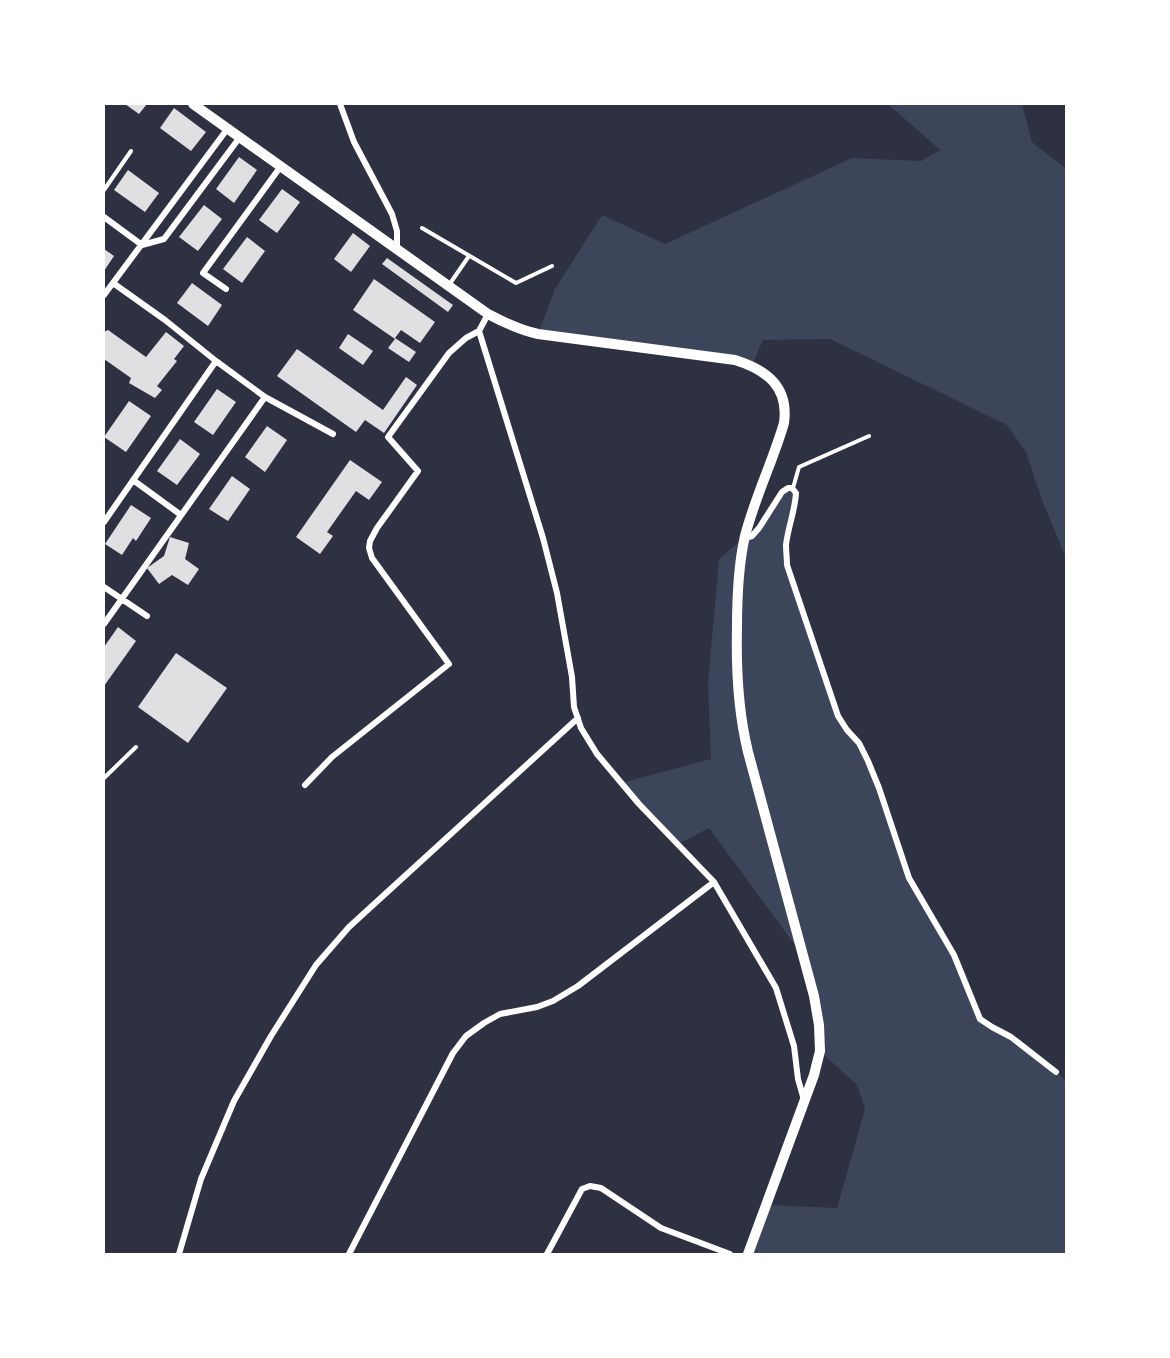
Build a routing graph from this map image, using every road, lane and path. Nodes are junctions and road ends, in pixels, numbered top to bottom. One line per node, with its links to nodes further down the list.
1 (193, 104): 3 (main road)
2 (340, 104): 11 (street)
3 (228, 128): 4 (main road); 10 (street)
4 (240, 136): 6 (main road); 10 (street)
5 (131, 151): 7 (lane)
6 (281, 166): 11 (main road); 16 (street)
7 (104, 190)
8 (104, 217): 10 (street)
9 (422, 228): 12 (lane)
10 (142, 245): 14 (street)
11 (397, 248): 15 (main road)
12 (469, 256): 13 (lane); 15 (lane)
13 (552, 267)
14 (113, 283): 17 (street); 20 (street)
15 (449, 285): 18 (main road)
16 (226, 290)
17 (104, 296)
18 (488, 314): 19 (street); 28 (main road)
19 (478, 332): 33 (street); 36 (street)
20 (216, 361): 21 (street); 24 (street)
21 (265, 397): 22 (street); 26 (street)
22 (333, 434)
23 (868, 436): 25 (lane)
24 (133, 480): 26 (street); 27 (street)
25 (792, 488): 28 (street); 38 (street)
26 (181, 515): 30 (street)
27 (104, 522)
28 (744, 538): 39 (main road)
29 (104, 587): 30 (street)
30 (121, 599): 31 (street); 32 (street)
31 (147, 616)
32 (104, 624)
33 (578, 718): 37 (street); 40 (street)
34 (136, 747): 35 (lane)
35 (104, 778)
36 (305, 785)
37 (714, 882): 39 (street); 41 (street)
38 (1056, 1072)
39 (804, 1101): 44 (main road)
40 (179, 1254)
41 (350, 1254)
42 (547, 1254): 43 (street)
43 (730, 1254)
44 (748, 1254)

